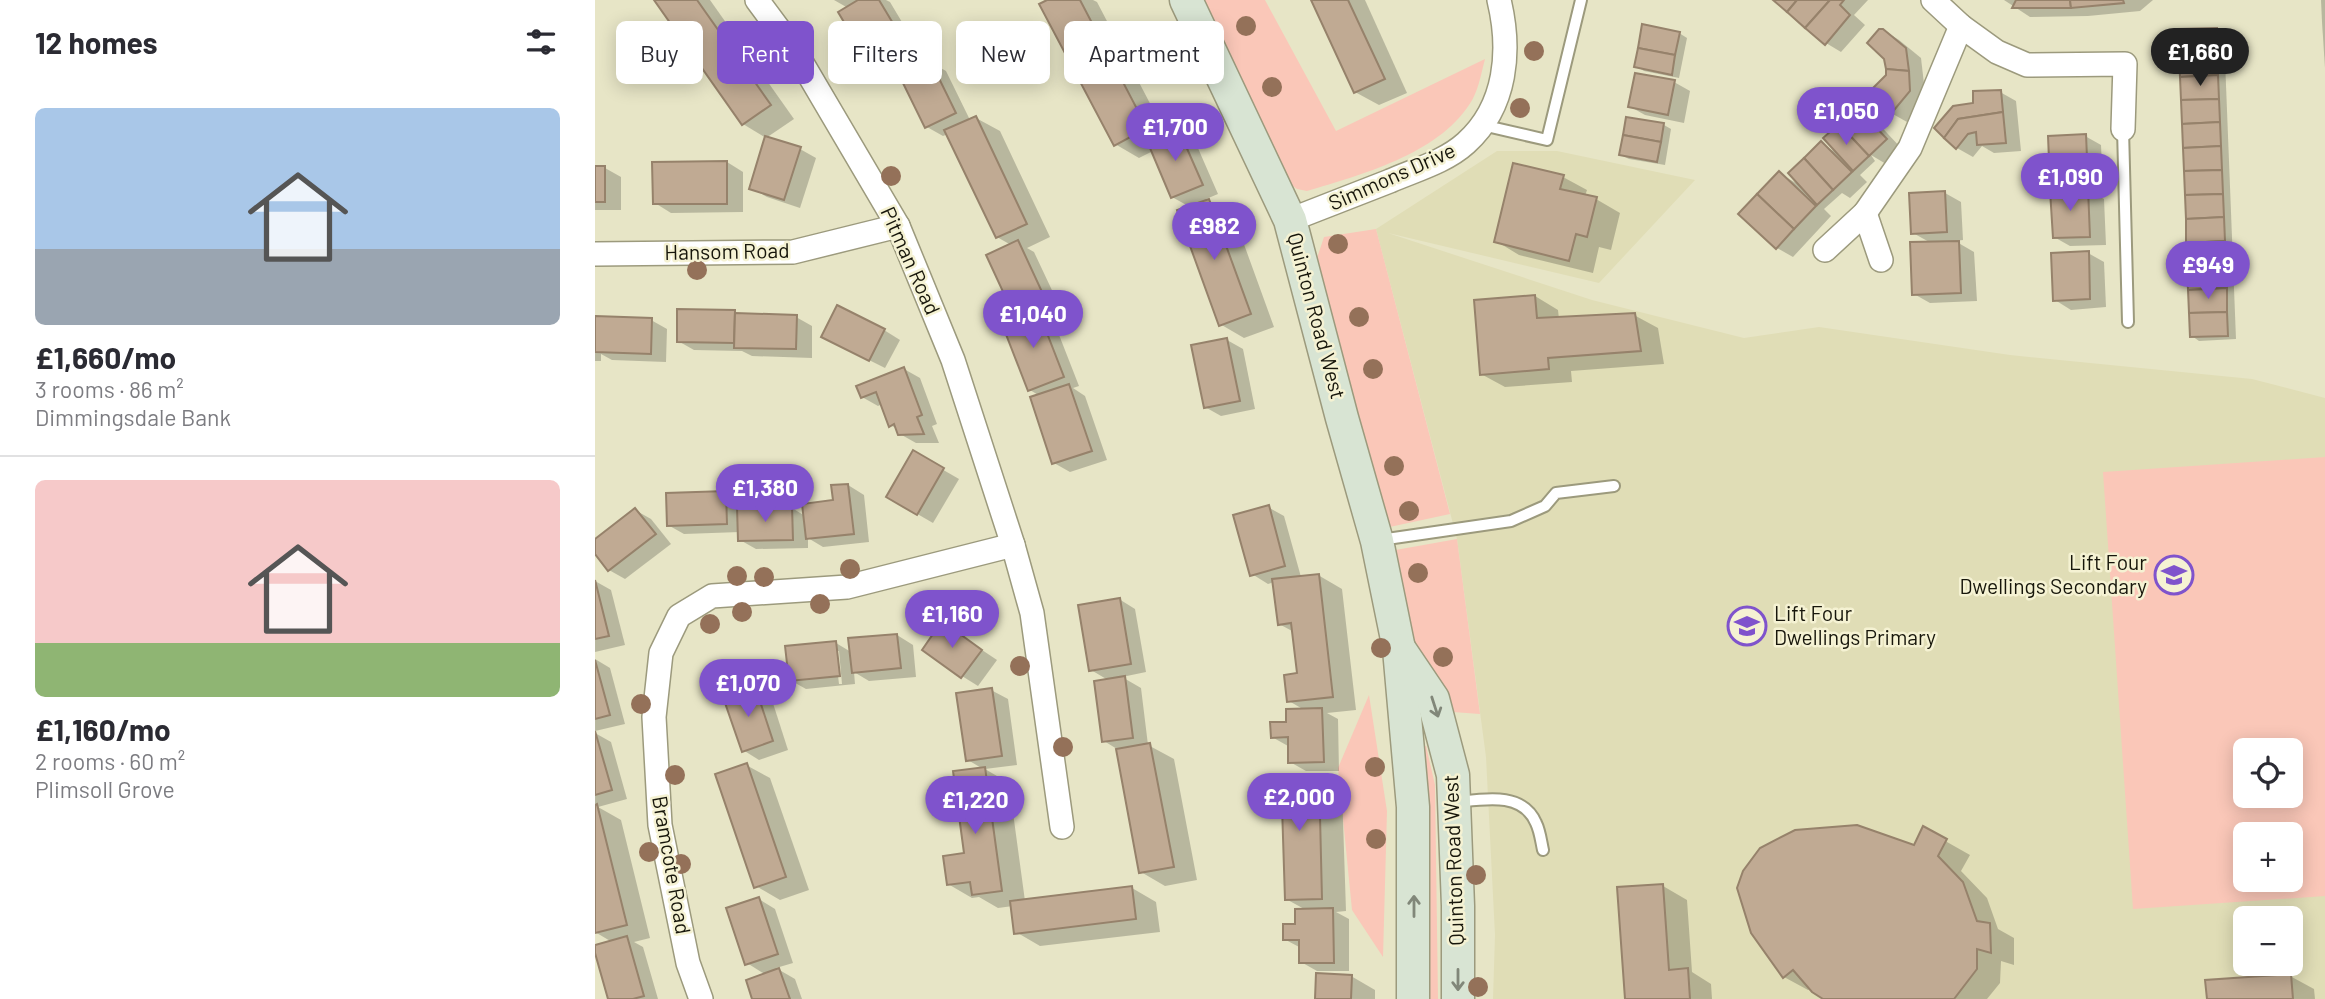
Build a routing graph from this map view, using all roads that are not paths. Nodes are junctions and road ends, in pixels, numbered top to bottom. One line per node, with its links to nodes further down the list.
1 (757, 0): 11 (street, Pitman Road)
2 (1186, 0): 10 (street, Quinton Road West)
3 (1499, 0): 7 (street, Simmons Drive)
4 (1581, 0): 7 (lane)
5 (1933, 0): 6 (street)
6 (1961, 26): 8 (street); 9 (street)
7 (1482, 125): 10 (street, Simmons Drive)
8 (2123, 129): 15 (lane)
9 (1865, 213): 12 (street); 14 (street)
10 (1290, 220): 17 (street, Quinton Road West)
11 (898, 226): 13 (street, Hansom Road); 18 (street, Pitman Road)
12 (1825, 250)
13 (595, 254)
14 (1881, 260)
15 (2127, 322)
16 (1614, 486): 17 (lane)
17 (1377, 541): 19 (street, Quinton Road West)
18 (1013, 545): 21 (street, Pitman Road); 23 (street, Bramcote Road)
19 (1399, 649): 20 (street, Quinton Road West, one-way to 20); 24 (street, Quinton Road West, one-way to 19)
20 (1454, 803): 22 (lane); 25 (street, Quinton Road West, one-way to 25)
21 (1062, 827)
22 (1543, 850)
23 (701, 999)
24 (1413, 999)
25 (1458, 999)

